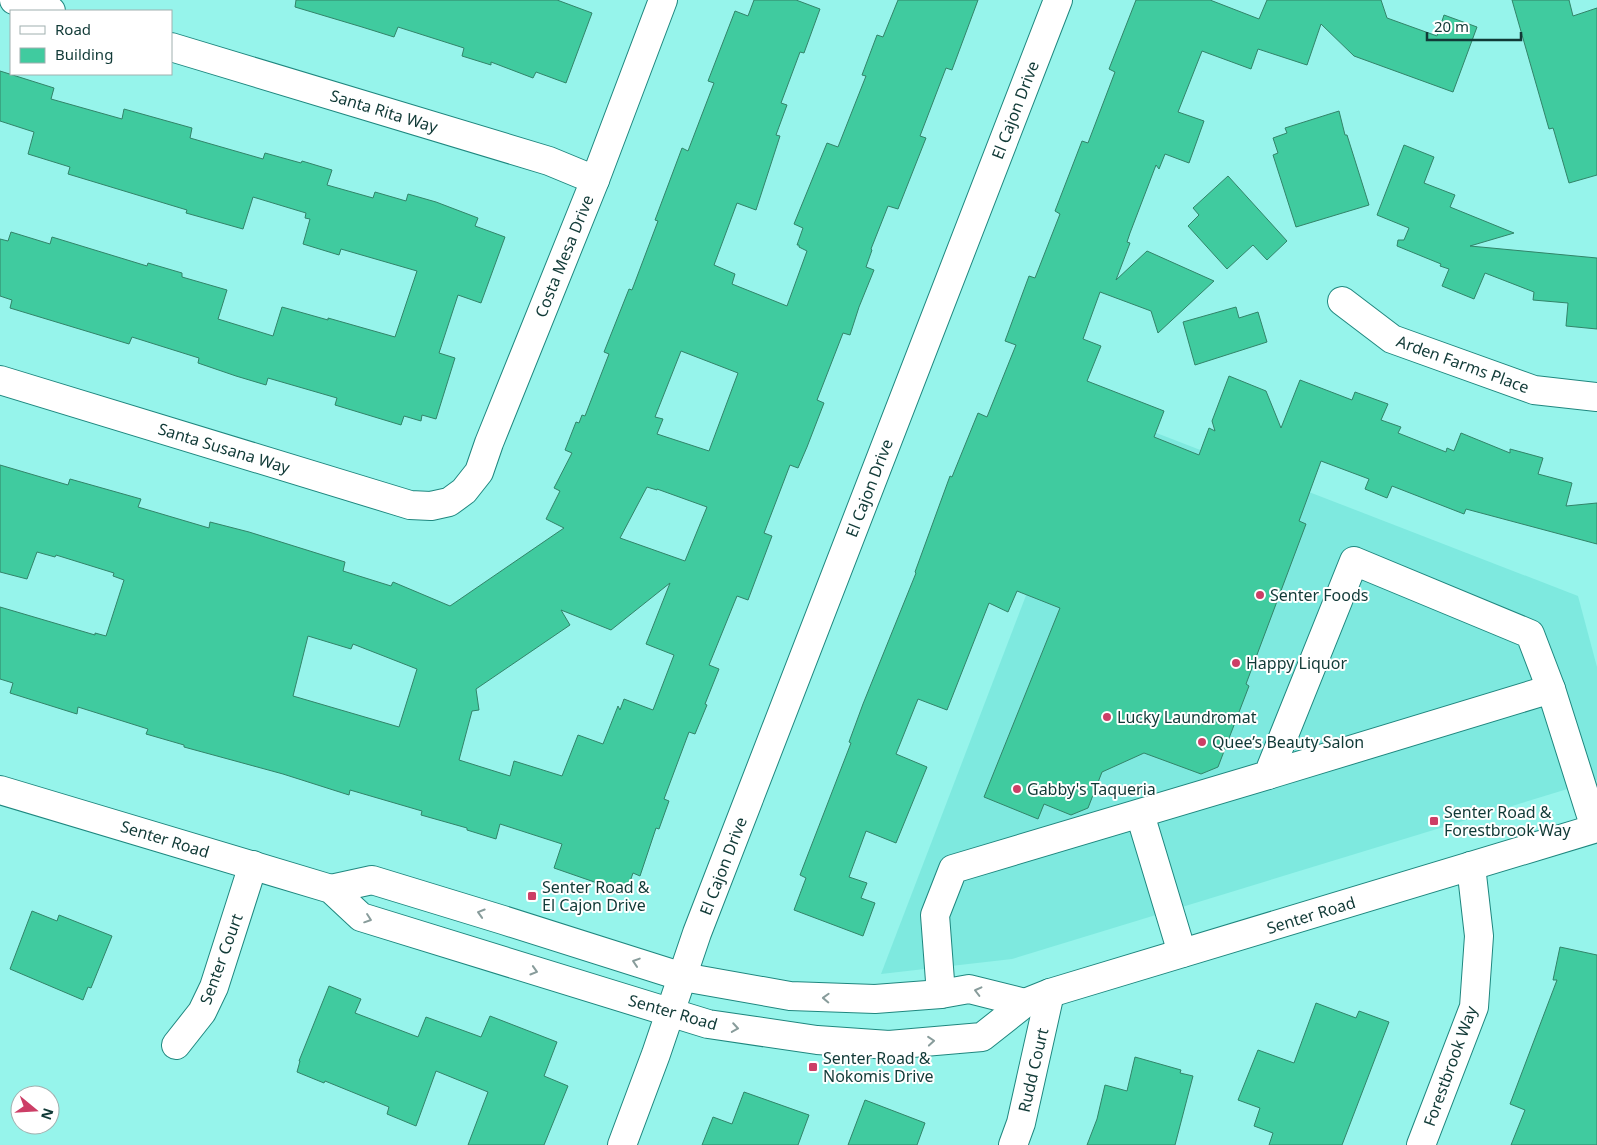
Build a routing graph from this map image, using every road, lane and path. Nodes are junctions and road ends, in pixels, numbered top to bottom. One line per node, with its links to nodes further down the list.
1 (14, 0): 4 (street)
2 (663, 0): 6 (street, Costa Mesa Drive)
3 (1058, 0): 20 (street, El Cajon Drive)
4 (48, 10)
5 (172, 47): 6 (street, Santa Rita Way)
6 (595, 180): 10 (street, Costa Mesa Drive)
7 (1342, 301): 9 (street, Arden Farms Place)
8 (0, 380): 10 (street, Santa Susana Way)
9 (1597, 396)
10 (449, 502)
11 (1551, 689): 12 (street); 12 (street); 15 (street)
12 (1268, 775): 14 (street)
13 (0, 790): 16 (street, Senter Road)
14 (1140, 814): 19 (street); 21 (street)
15 (1596, 828): 17 (street, Senter Road)
16 (253, 865): 18 (street, Senter Road); 25 (street, Senter Court)
17 (1471, 866): 19 (street, Senter Road); 28 (street, Forestbrook Way)
18 (331, 889): 20 (street, Senter Road, one-way to 18); 24 (street, Senter Road, one-way to 24)
19 (1182, 953): 22 (street, Senter Road)
20 (683, 977): 21 (street, Senter Road, one-way to 20); 24 (street, El Cajon Drive)
21 (941, 994): 23 (street, Senter Road, one-way to 21)
22 (1050, 994): 23 (street, Senter Road); 27 (street, Rudd Court)
23 (1025, 1003): 24 (street, Senter Road, one-way to 23)
24 (670, 1012): 26 (street, El Cajon Drive)
25 (176, 1045)
26 (622, 1145)
27 (1013, 1145)
28 (1421, 1145)

